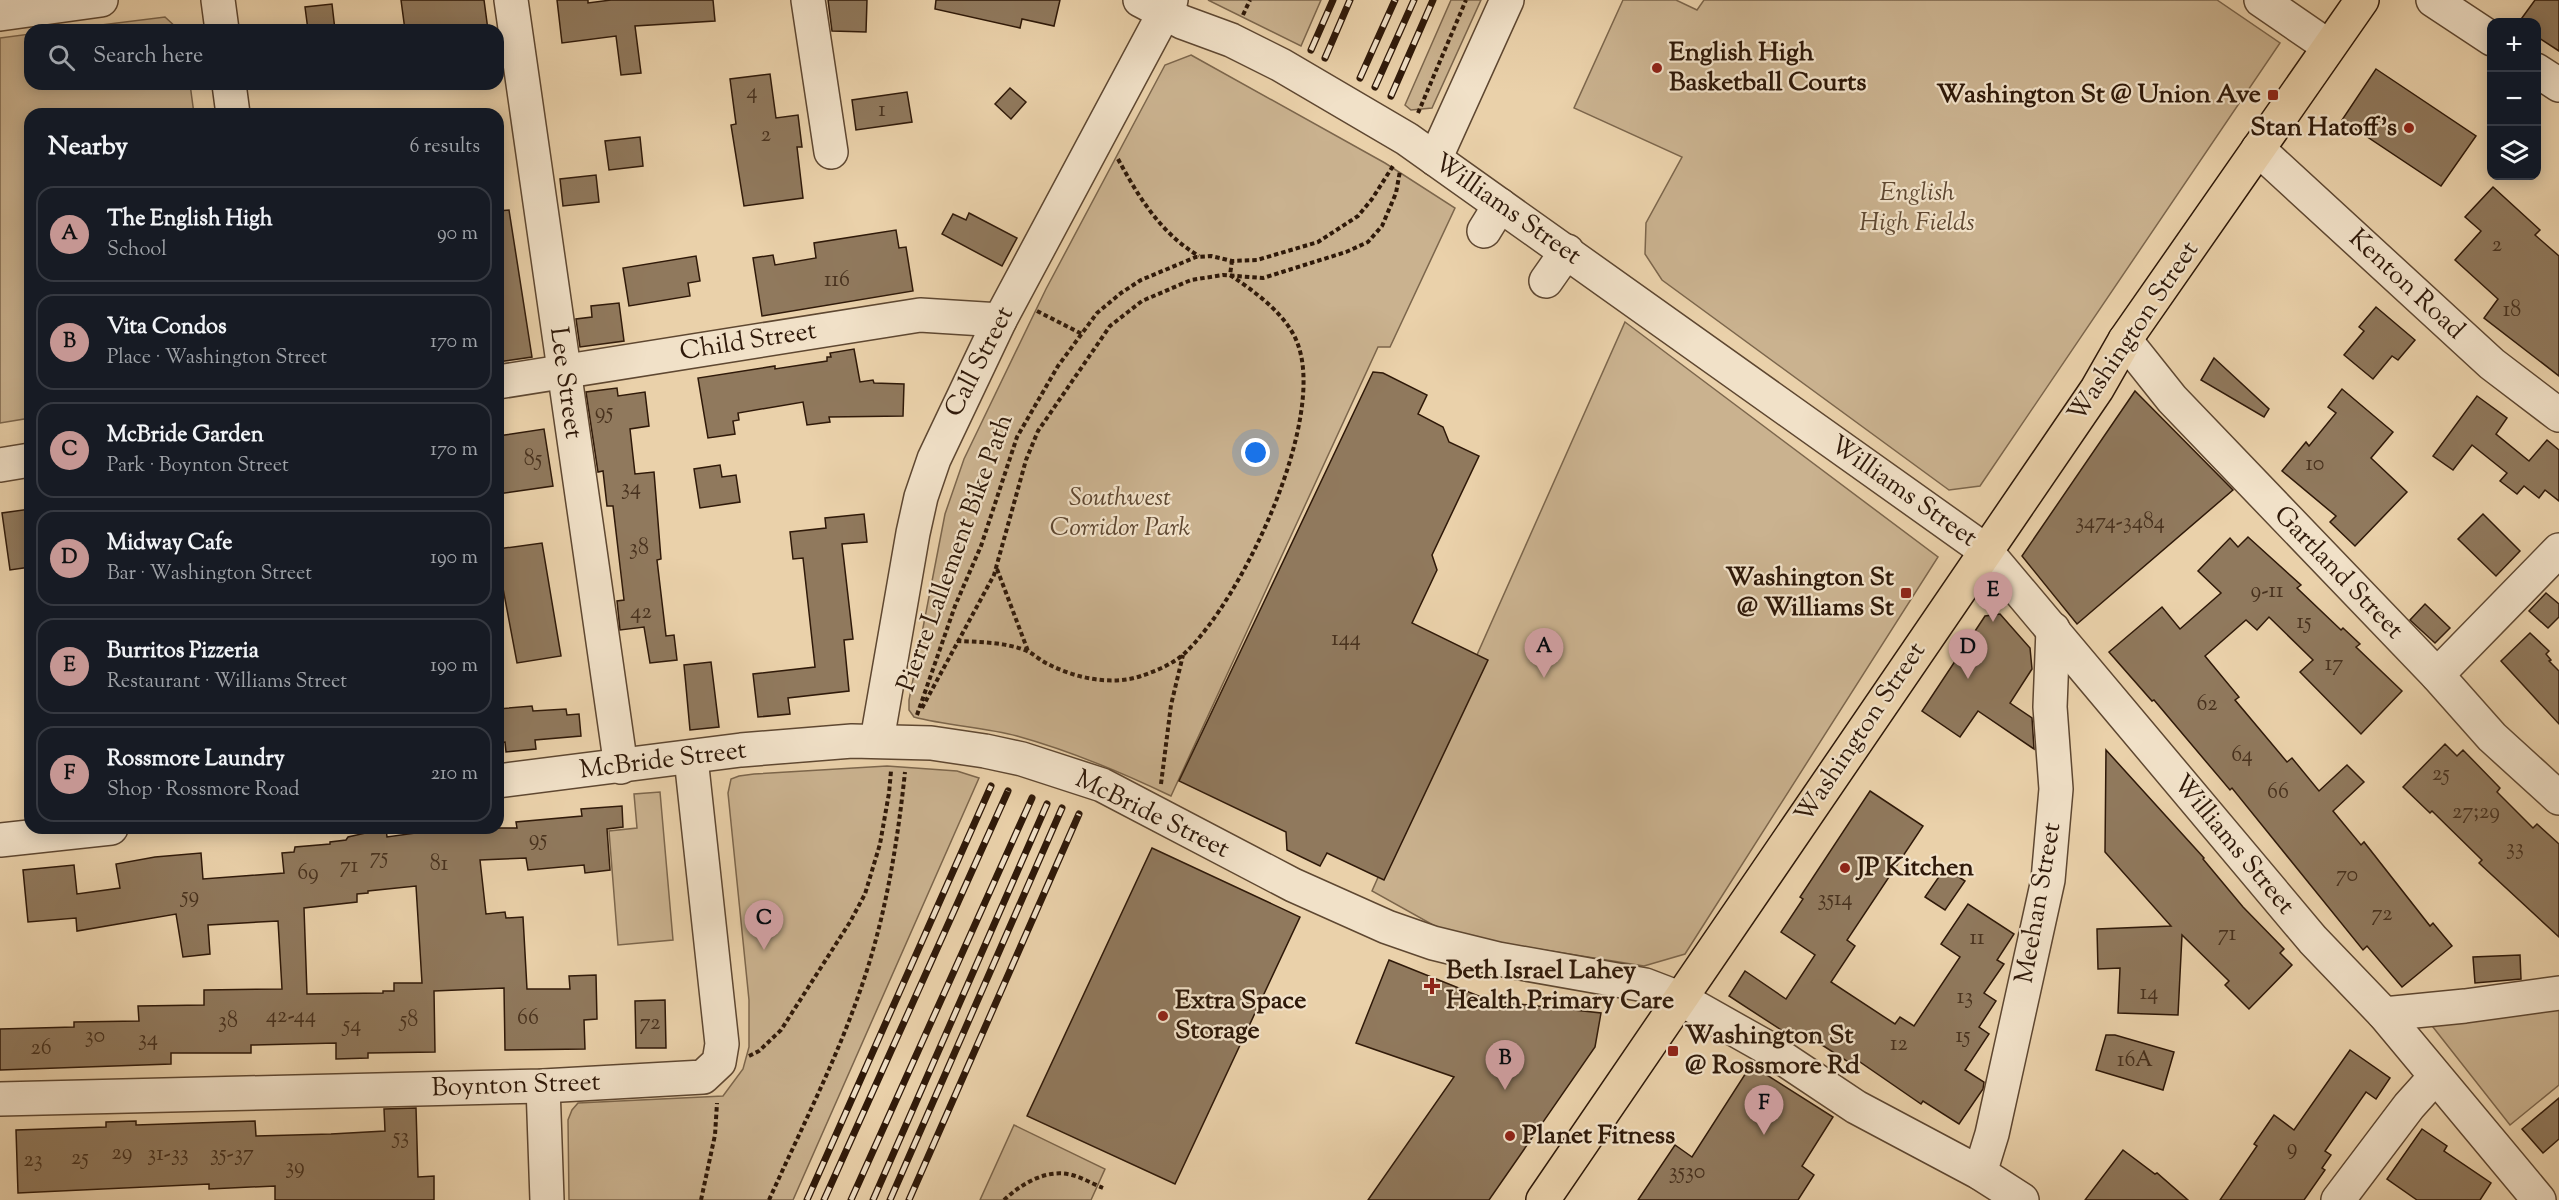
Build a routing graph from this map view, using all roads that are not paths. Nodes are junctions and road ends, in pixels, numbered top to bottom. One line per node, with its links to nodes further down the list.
1 (100, 0): 10 (street)
2 (218, 0): 11 (street)
3 (511, 0): 25 (street, Lee Street)
4 (808, 0): 19 (street)
5 (1507, 0): 20 (street)
6 (2261, 0): 13 (street)
7 (2362, 0): 13 (main road, Washington Street)
8 (2433, 0): 12 (street)
9 (1158, 4): 20 (street, Williams Street); 23 (street, Call Street)
10 (0, 14)
11 (221, 24)
12 (2487, 36)
13 (2328, 46): 18 (main road, Washington Street)
14 (2540, 72): 15 (street)
15 (2559, 85)
16 (230, 90): 17 (street)
17 (232, 108)
18 (2258, 149): 24 (main road, Washington Street); 27 (street, Kenton Road)
19 (831, 152)
20 (1435, 159): 21 (street, Williams Street)
21 (1567, 251): 22 (street); 31 (street, Williams Street)
22 (1546, 281)
23 (1000, 320): 25 (street, Child Street); 34 (street, Call Street)
24 (2126, 340): 31 (main road, Washington Street); 33 (street, Gartland Street)
25 (563, 371): 26 (street, Child Street); 36 (street, Lee Street)
26 (504, 381)
27 (2559, 415)
28 (24, 461): 29 (street)
29 (0, 465)
30 (2559, 550): 33 (street)
31 (1986, 551): 32 (street, Williams Street); 42 (main road, Washington Street)
32 (2053, 629): 43 (street, Williams Street); 47 (street, Meehan Street)
33 (2437, 675): 38 (street, Gartland Street)
34 (884, 750): 35 (street, McBride Street); 42 (street, McBride Street)
35 (691, 758): 36 (street, McBride Street); 45 (street, Boynton Street)
36 (621, 767): 37 (street, McBride Street)
37 (504, 780)
38 (2559, 798)
39 (56, 834): 40 (street)
40 (0, 840)
41 (2559, 993): 43 (street)
42 (1679, 998): 47 (street, McBride Street); 49 (main road, Washington Street)
43 (2384, 1014): 44 (street, Williams Street)
44 (2435, 1077): 51 (street); 52 (street, Williams Street)
45 (543, 1086): 46 (street, Boynton Street); 48 (street)
46 (0, 1099)
47 (1980, 1173): 50 (street, McBride Street)
48 (547, 1200)
49 (1543, 1200)
50 (2022, 1200)
51 (2338, 1200)
52 (2539, 1200)

